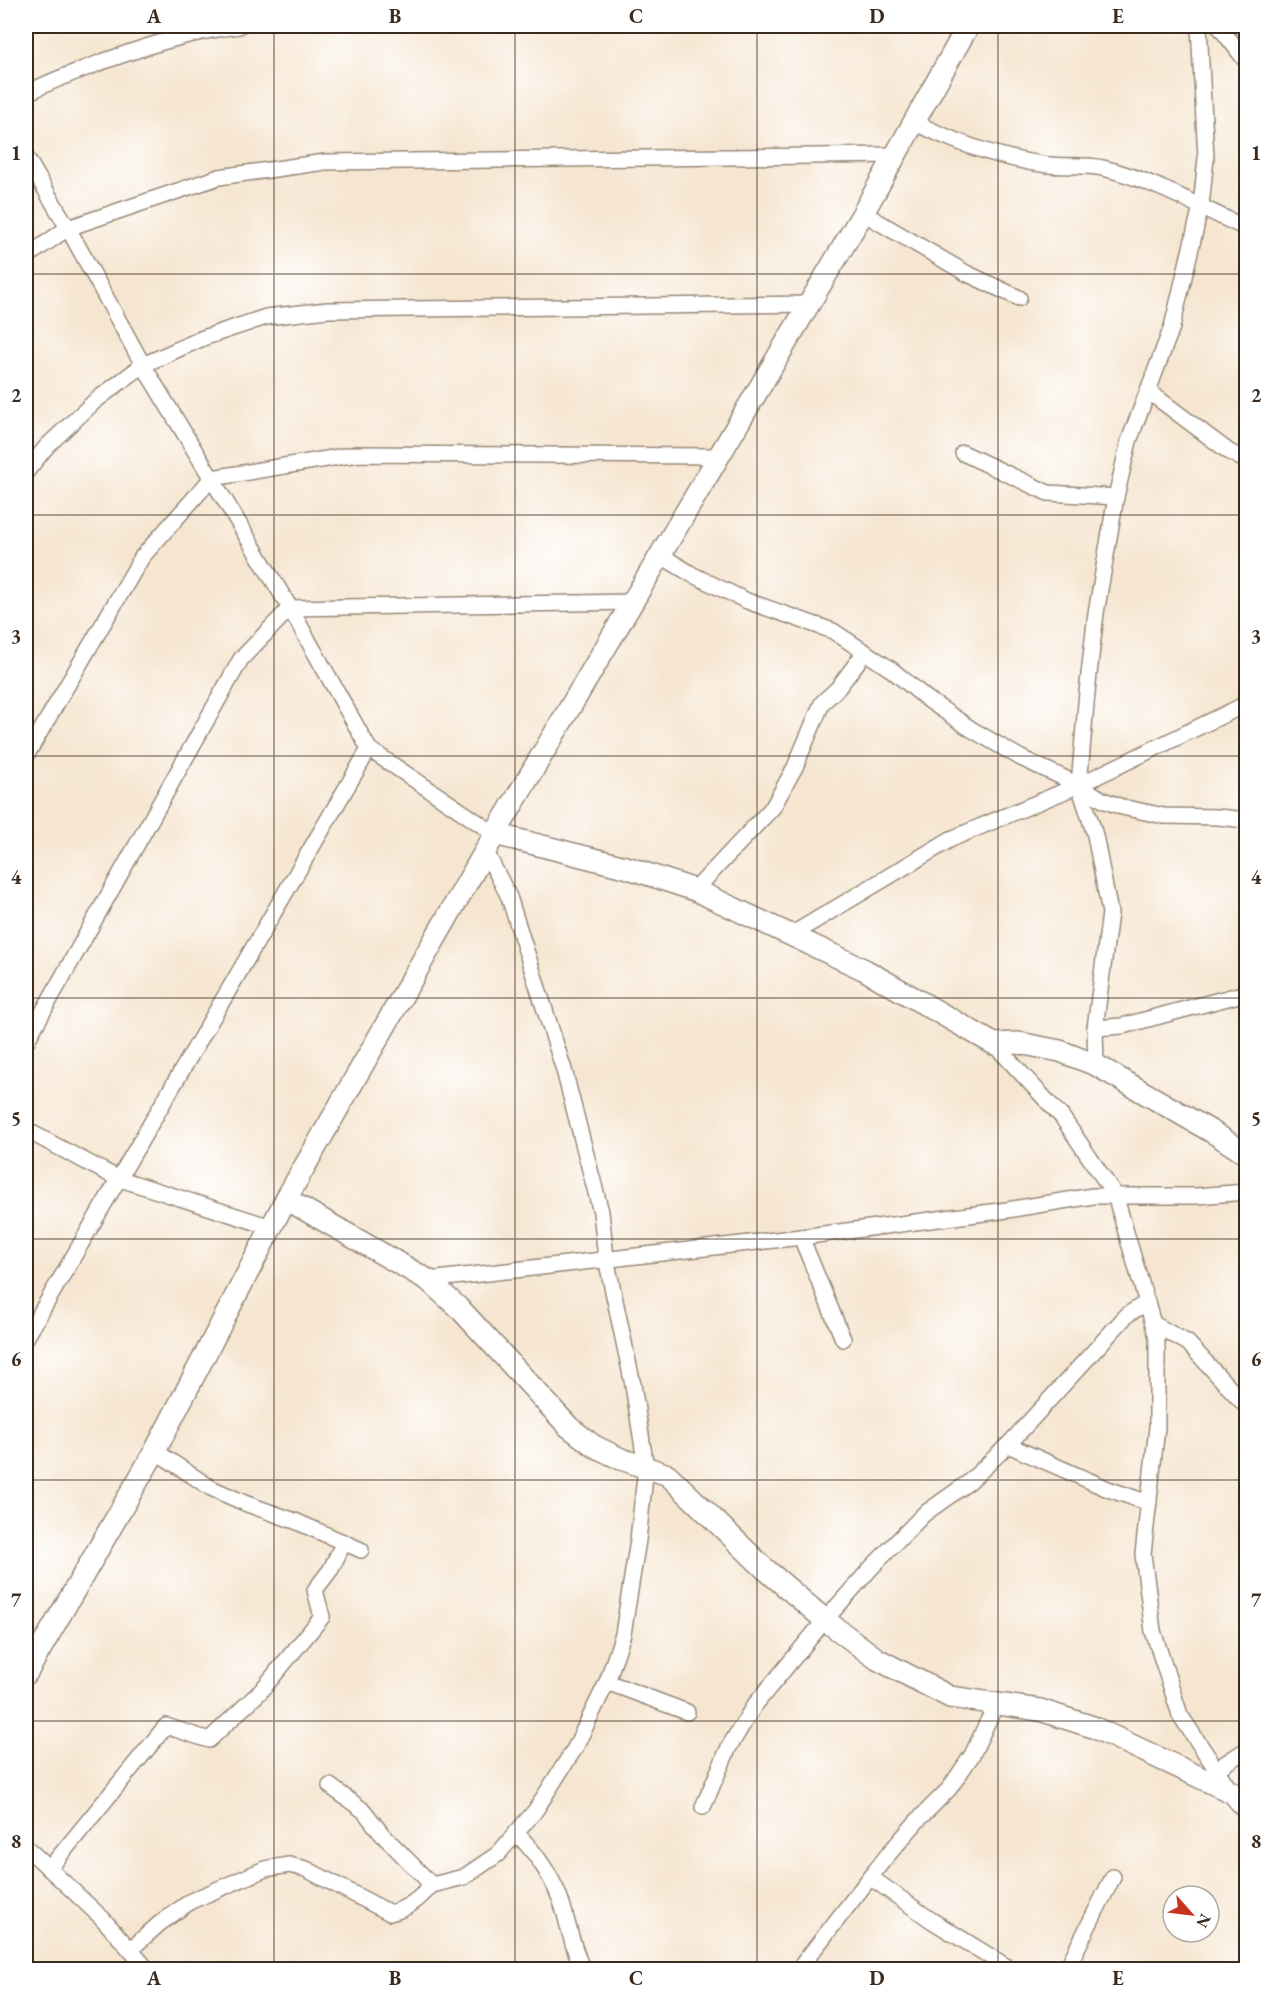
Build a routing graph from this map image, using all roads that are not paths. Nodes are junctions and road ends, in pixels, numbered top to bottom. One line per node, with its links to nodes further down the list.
1 (239, 26): 6 (street)
2 (968, 26): 7 (street)
3 (1199, 26): 10 (street)
4 (1220, 26): 5 (street)
5 (1246, 61)
6 (26, 94)
7 (914, 122): 8 (street); 10 (street)
8 (894, 155): 11 (street); 12 (street)
9 (26, 157): 12 (street)
10 (1201, 206): 13 (street); 18 (street)
11 (864, 213): 15 (street); 16 (street)
12 (68, 228): 14 (street); 17 (street)
13 (1246, 228)
14 (26, 257)
15 (1019, 298)
16 (808, 304): 17 (street); 20 (street)
17 (143, 365): 22 (street); 23 (street)
18 (1148, 391): 21 (street); 24 (street)
19 (963, 453): 24 (street)
20 (718, 456): 23 (street); 25 (street)
21 (1246, 461)
22 (26, 472)
23 (212, 478): 27 (street); 31 (street)
24 (1116, 497): 32 (street)
25 (660, 555): 26 (street); 28 (street)
26 (632, 602): 27 (street); 34 (street)
27 (290, 608): 30 (street); 39 (street)
28 (865, 652): 32 (street); 35 (street)
29 (1246, 704): 32 (street)
30 (369, 749): 34 (street); 44 (street)
31 (26, 756)
32 (1079, 785): 33 (street); 36 (street); 38 (street)
33 (1246, 820)
34 (491, 843): 35 (street); 47 (street); 50 (street)
35 (695, 890): 36 (street)
36 (791, 935): 40 (street)
37 (1246, 993): 38 (street)
38 (1095, 1028): 41 (street)
39 (26, 1042)
40 (994, 1044): 41 (street); 46 (street)
41 (1096, 1065): 43 (street)
42 (26, 1130): 44 (street)
43 (1246, 1154)
44 (117, 1178): 48 (street); 54 (street)
45 (1246, 1192): 46 (street)
46 (1115, 1195): 49 (street); 52 (street)
47 (286, 1199): 48 (street); 51 (street)
48 (271, 1227): 58 (street)
49 (801, 1237): 50 (street); 55 (street)
50 (606, 1258): 51 (street); 59 (street)
51 (428, 1280): 59 (street)
52 (1147, 1302): 53 (street); 57 (street)
53 (1154, 1324): 56 (street); 60 (street)
54 (26, 1338)
55 (843, 1339)
56 (1246, 1406)
57 (1008, 1445): 60 (street); 63 (street)
58 (155, 1451): 61 (street); 64 (street)
59 (646, 1467): 63 (street); 65 (street)
60 (1149, 1503): 69 (street)
61 (344, 1542): 62 (street); 75 (street)
62 (361, 1551)
63 (825, 1620): 66 (street); 72 (street)
64 (26, 1674)
65 (607, 1682): 67 (street); 73 (street)
66 (996, 1704): 71 (street); 76 (street)
67 (687, 1712)
68 (1246, 1750): 69 (street)
69 (1215, 1770): 71 (street)
70 (330, 1786): 78 (street)
71 (1240, 1801)
72 (703, 1807)
73 (516, 1833): 78 (street); 81 (street)
74 (26, 1847): 75 (street)
75 (49, 1869): 79 (street)
76 (870, 1876): 82 (street); 83 (street)
77 (1113, 1877): 84 (street)
78 (432, 1885): 79 (street)
79 (131, 1949): 80 (street)
80 (148, 1970)
81 (583, 1970)
82 (798, 1970)
83 (1012, 1970)
84 (1066, 1970)

